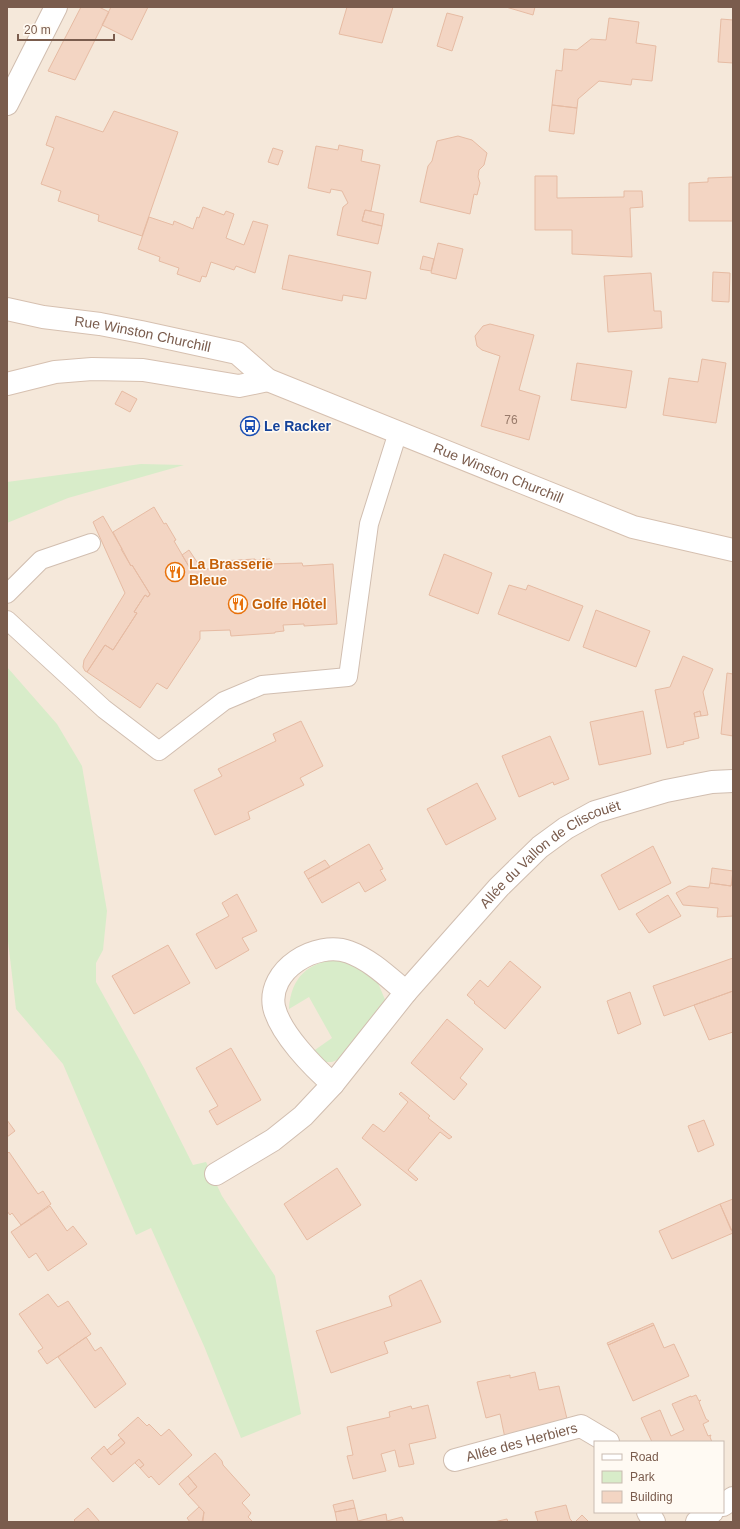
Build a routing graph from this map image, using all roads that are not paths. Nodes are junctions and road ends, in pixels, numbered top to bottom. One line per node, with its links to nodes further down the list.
1 (56, 7): 2 (street)
2 (7, 104)
3 (7, 309): 4 (street, Rue Winston Churchill)
4 (268, 380): 5 (street); 6 (street, Rue Winston Churchill)
5 (7, 384)
6 (398, 432): 8 (street, Rue Winston Churchill); 10 (lane)
7 (91, 543): 9 (lane)
8 (733, 550)
9 (7, 594)
10 (7, 620)
11 (733, 781): 12 (street, Allée du Vallon de Cliscouët)
12 (406, 992): 13 (street, Allée du Vallon de Cliscouët); 13 (street)
13 (333, 1084): 14 (street, Allée du Vallon de Cliscouët)
14 (216, 1174)
15 (606, 1441): 16 (street, Allée des Herbiers)
16 (455, 1460)
17 (733, 1498): 18 (street)
18 (724, 1504)
19 (649, 1513): 21 (street)
20 (710, 1513): 22 (street)
21 (654, 1522)
22 (697, 1522)

